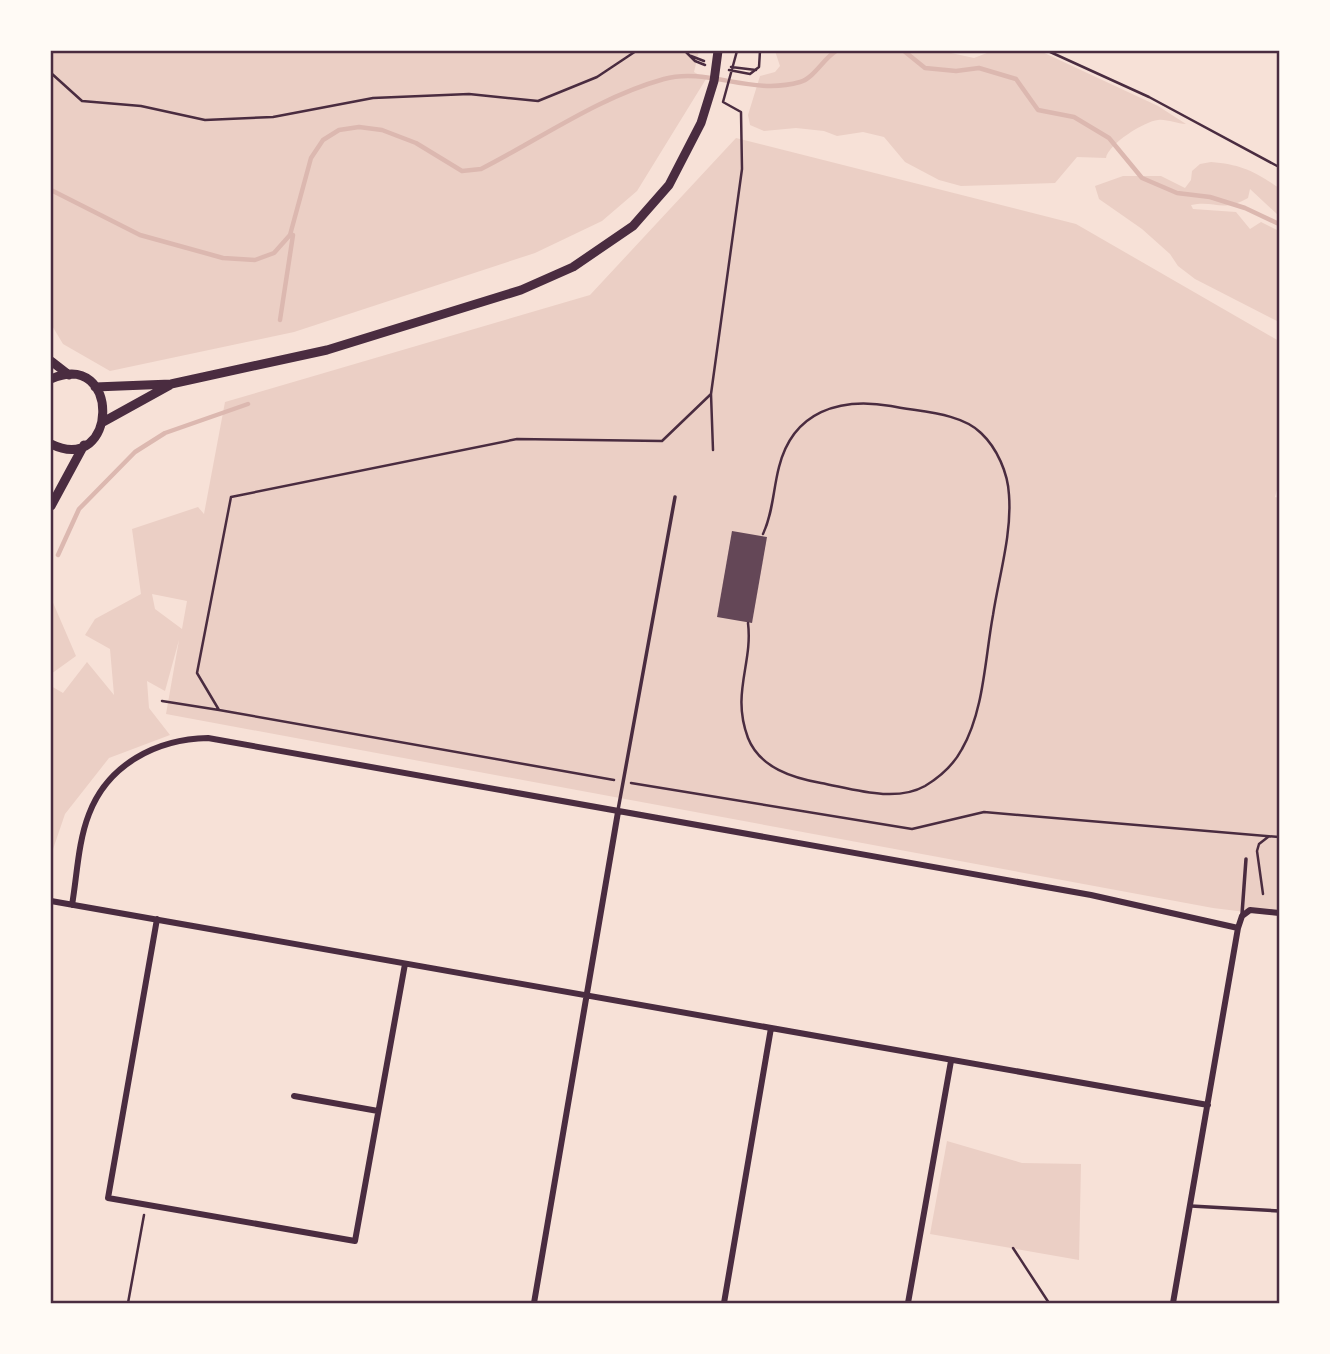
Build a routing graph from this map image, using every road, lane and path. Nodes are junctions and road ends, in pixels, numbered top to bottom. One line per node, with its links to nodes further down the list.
1 (636, 51): 9 (path)
2 (685, 51): 7 (path)
3 (737, 51): 16 (path)
4 (760, 51): 8 (path)
5 (1048, 51): 10 (path)
6 (718, 53): 14 (main road)
7 (691, 56)
8 (756, 70)
9 (51, 73)
10 (1279, 167)
11 (51, 361): 12 (main road)
12 (69, 375): 13 (main road); 15 (main road)
13 (51, 379)
14 (172, 384): 15 (main road); 17 (main road)
15 (95, 387): 17 (main road)
16 (711, 394): 20 (path); 26 (path)
17 (103, 422): 19 (main road)
18 (51, 444): 19 (main road)
19 (84, 445): 22 (main road)
20 (713, 450)
21 (674, 497): 27 (lane)
22 (51, 506)
23 (763, 534): 24 (path)
24 (748, 623)
25 (162, 701): 26 (path)
26 (219, 710): 27 (path)
27 (623, 782): 28 (lane); 29 (path)
28 (618, 812): 34 (street); 38 (street); 40 (street)
29 (1270, 836): 30 (path); 32 (path)
30 (1279, 837)
31 (1246, 859): 36 (lane)
32 (1263, 894)
33 (51, 901): 34 (street)
34 (72, 905): 37 (street)
35 (1279, 913): 36 (street)
36 (1242, 916): 38 (street)
37 (157, 919): 39 (street); 46 (street)
38 (1238, 928): 44 (street)
39 (405, 964): 40 (street); 45 (street)
40 (587, 997): 41 (street); 51 (street)
41 (771, 1028): 42 (street); 52 (street)
42 (951, 1061): 44 (street); 53 (street)
43 (294, 1096): 45 (street)
44 (1208, 1105): 47 (street)
45 (378, 1111): 46 (street)
46 (145, 1204): 50 (path)
47 (1189, 1206): 48 (lane); 55 (street)
48 (1279, 1211)
49 (1013, 1248): 54 (path)
50 (128, 1303)
51 (534, 1303)
52 (724, 1303)
53 (908, 1303)
54 (1049, 1303)
55 (1173, 1303)

